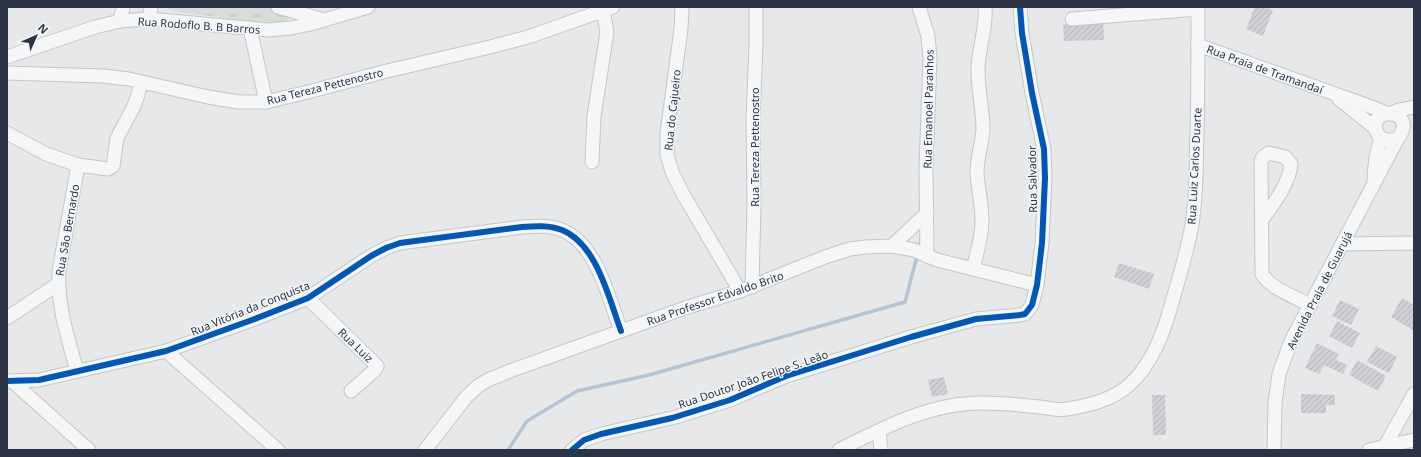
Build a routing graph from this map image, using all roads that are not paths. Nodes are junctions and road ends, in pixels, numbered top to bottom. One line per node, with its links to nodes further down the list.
1 (123, 7): 14 (street)
2 (278, 7): 13 (street)
3 (368, 7): 13 (street, Rua Rodoflo B. B Barros)
4 (682, 7): 41 (street, Rua do Cajueiro)
5 (756, 7): 40 (street, Rua Tereza Pettenostro)
6 (919, 7): 31 (street, Rua Emanoel Paranhos)
7 (985, 7): 37 (street)
8 (1020, 7): 39 (street, Rua Salvador)
9 (608, 8): 21 (street, Rua Tereza Pettenostro); 28 (street)
10 (1198, 8): 12 (street); 16 (street, Rua Luiz Carlos Duarte)
11 (150, 13): 14 (street, Rua Rodoflo B. B Barros); 15 (street, Rua Rodoflo B. B Barros)
12 (1072, 18)
13 (324, 20): 15 (street, Rua Rodoflo B. B Barros)
14 (120, 21): 17 (street, Rua Rodoflo B. B Barros)
15 (250, 28): 21 (street)
16 (1198, 45): 20 (street, Rua Praia de Tramandaí); 52 (street, Rua Luiz Carlos Duarte)
17 (7, 57)
18 (7, 73): 19 (street, Rua Tereza Pettenostro)
19 (141, 82): 21 (street, Rua Tereza Pettenostro); 29 (street)
20 (1332, 93): 23 (street, Rua Praia de Tramandaí); 26 (street, Rua Praia de Tramandaí)
21 (266, 102)
22 (1414, 107): 23 (street)
23 (1389, 113): 26 (street); 27 (street)
24 (1414, 126): 27 (street)
25 (7, 133): 29 (street)
26 (1378, 133): 27 (street); 30 (street, Avenida Praia de Guarujá)
27 (1400, 136): 30 (street, Avenida Praia de Guarujá)
28 (592, 162)
29 (78, 165): 38 (street, Rua São Bernardo)
30 (1374, 183): 34 (street, Avenida Praia de Guarujá)
31 (927, 213): 35 (street); 36 (street, Rua Emanoel Paranhos)
32 (1262, 220): 44 (street)
33 (1414, 243): 34 (street)
34 (1342, 244): 44 (street, Avenida Praia de Guarujá)
35 (892, 246): 36 (street, Rua Professor Edvaldo Brito); 40 (street, Rua Professor Edvaldo Brito)
36 (927, 256): 37 (street, Rua Professor Edvaldo Brito)
37 (974, 268): 39 (street, Rua Professor Edvaldo Brito)
38 (58, 284): 45 (street); 48 (street, Rua São Bernardo)
39 (1037, 284): 43 (street, Rua Salvador)
40 (752, 287): 41 (street, Rua Professor Edvaldo Brito)
41 (740, 291): 46 (street, Rua Professor Edvaldo Brito)
42 (308, 298): 46 (street, Rua Vitória da Conquista); 47 (street, Rua Vitória da Conquista); 50 (street, Rua Luiz)
43 (1032, 305): 58 (street, Rua Doutor João Felipe S. Leão)
44 (1310, 305): 61 (street, Avenida Praia de Guarujá)
45 (7, 318)
46 (621, 331): 57 (street, Rua Professor Edvaldo Brito)
47 (166, 351): 48 (street, Rua Vitória da Conquista); 56 (street)
48 (77, 371): 49 (street, Rua Vitória da Conquista)
49 (10, 381): 55 (street)
50 (351, 391)
51 (1414, 394): 54 (street)
52 (879, 431): 59 (street, Rua Luiz Carlos Duarte); 60 (street)
53 (1414, 440): 54 (street)
54 (1384, 446): 62 (street)
55 (89, 450)
56 (278, 450)
57 (425, 450)
58 (572, 450)
59 (839, 450)
60 (881, 450)
61 (1274, 450)
62 (1369, 450)

